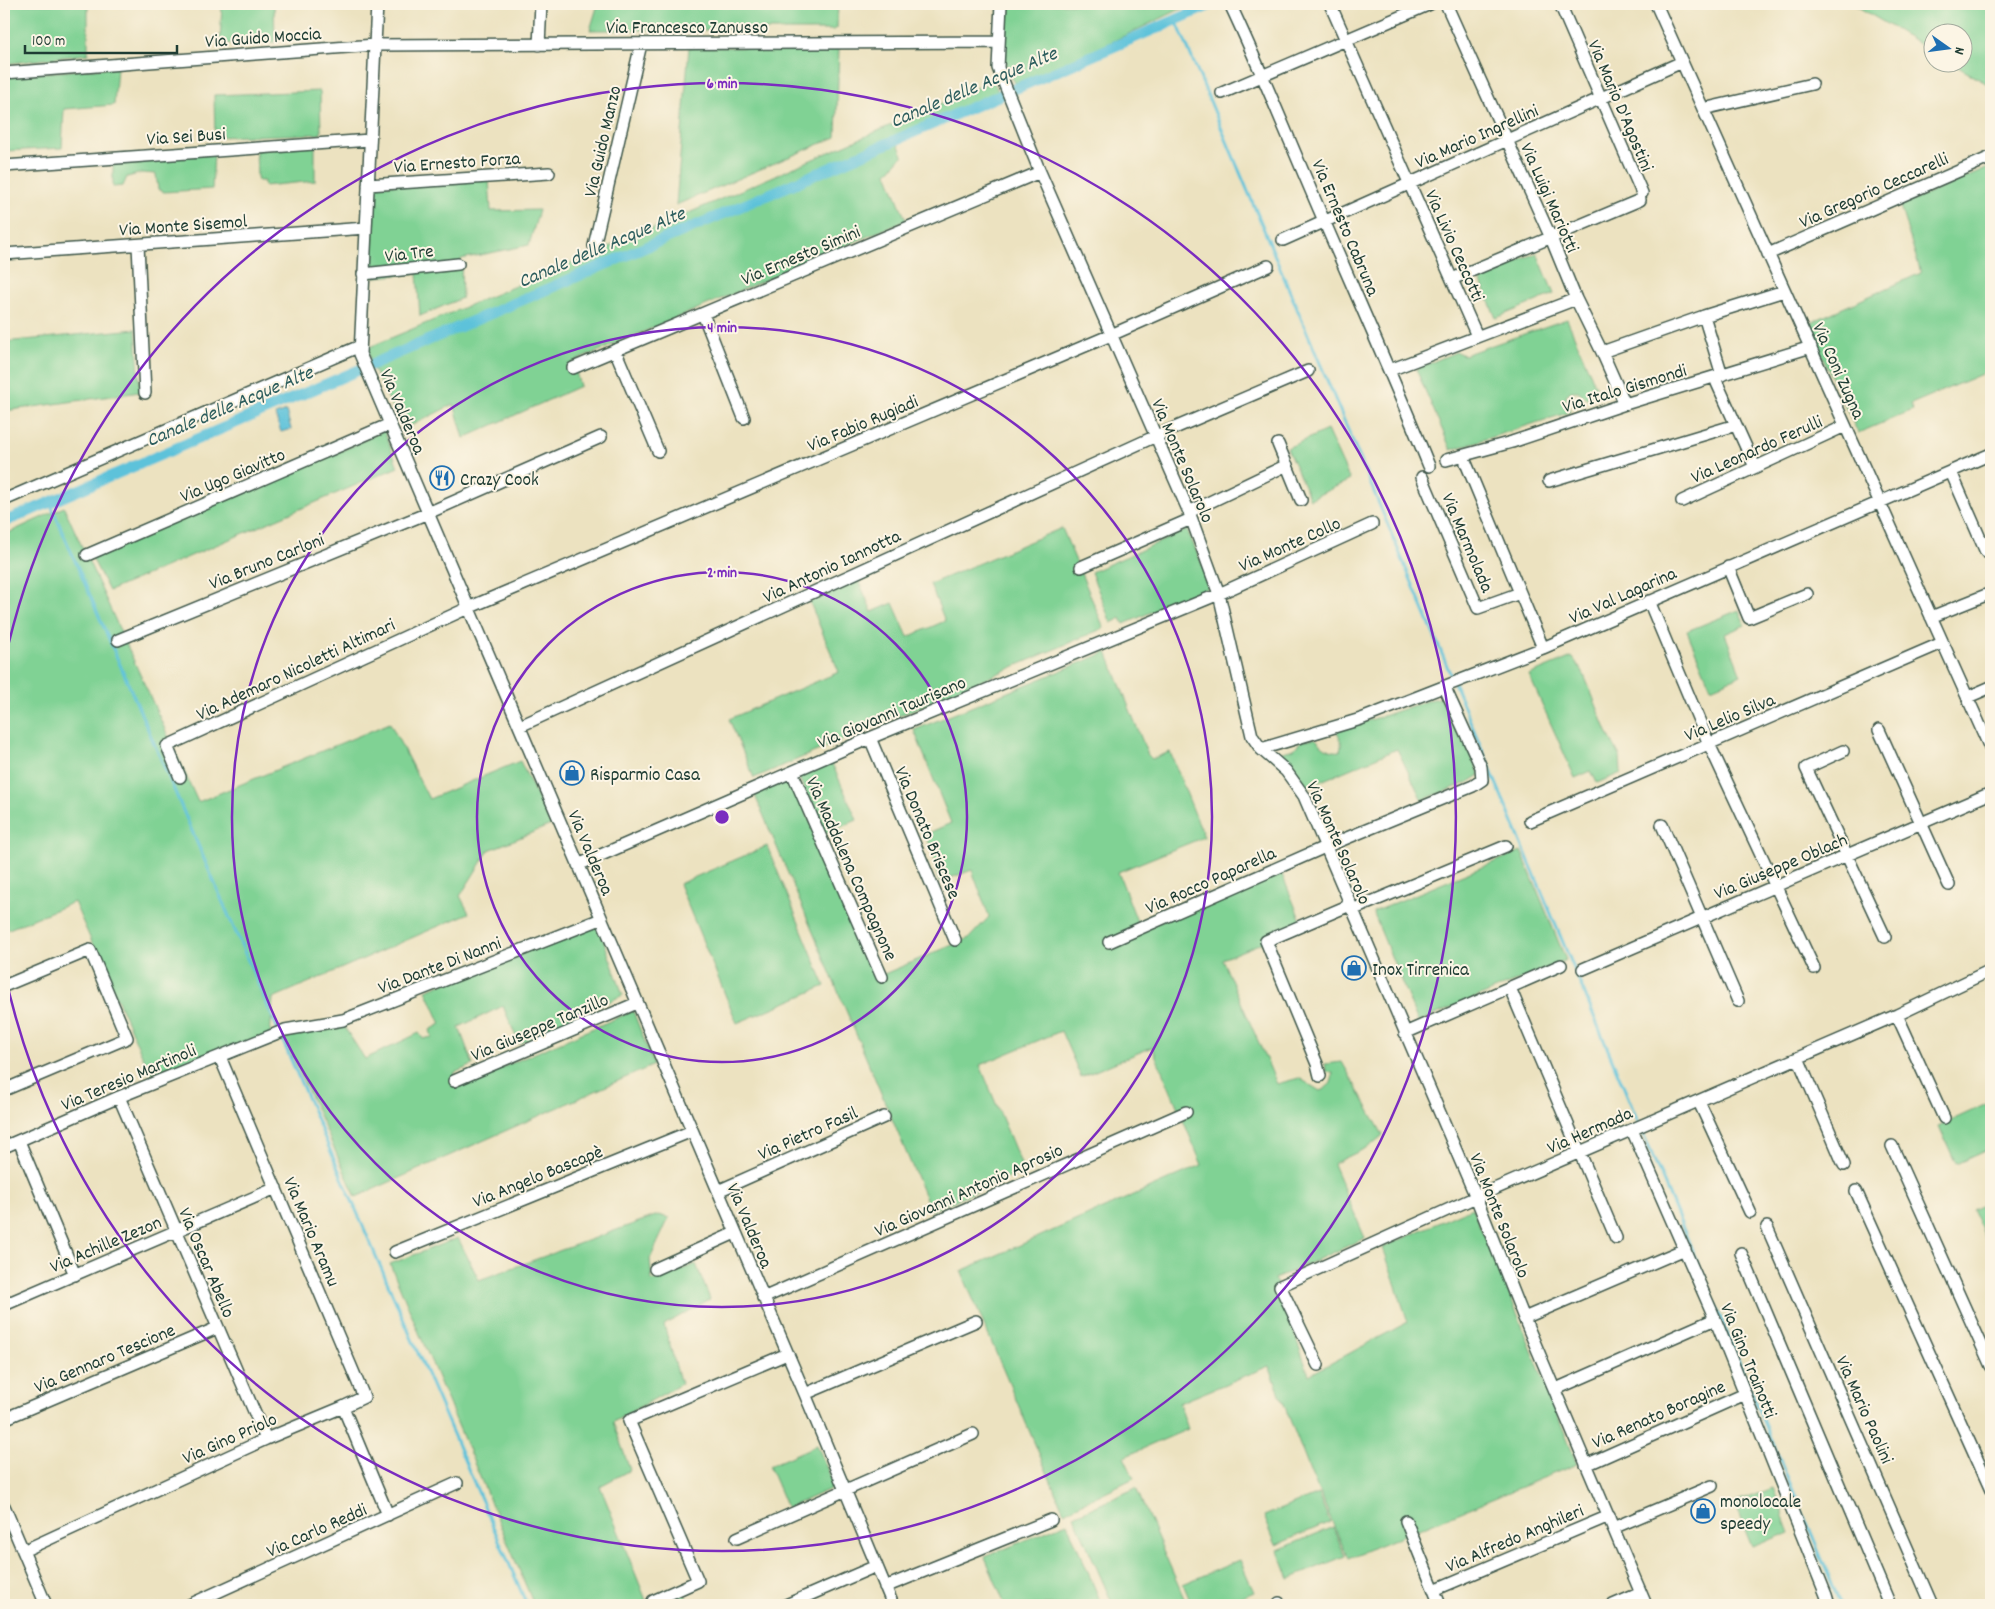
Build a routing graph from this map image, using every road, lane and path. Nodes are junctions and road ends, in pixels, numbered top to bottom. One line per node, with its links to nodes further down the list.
1 (377, 4): 13 (street, Via Valderoa)
2 (541, 4): 14 (street)
3 (1001, 4): 11 (street, Via Monte Solarolo)
4 (1230, 4): 17 (street, Via Ernesto Cabruna)
5 (1330, 4): 10 (street, Via Livio Ceccotti)
6 (1430, 4): 10 (street)
7 (1446, 4): 23 (street, Via Luigi Mariotti)
8 (1560, 4): 20 (street, Via Mario D'Agostini)
9 (1656, 4): 15 (street, Via Coni Zugna)
10 (1347, 41): 17 (street); 28 (street, Via Livio Ceccotti)
11 (999, 42): 12 (street, Via Francesco Zanusso); 26 (street, Via Monte Solarolo)
12 (641, 44): 14 (street, Via Francesco Zanusso); 35 (street, Via Guido Manzo)
13 (375, 45): 14 (street, Via Francesco Zanusso); 16 (street, Via Guido Moccia); 22 (street, Via Valderoa)
14 (539, 45)
15 (1682, 62): 20 (street, Via Mario Ingrellini); 21 (street, Via Coni Zugna)
16 (4, 72)
17 (1264, 76): 19 (street); 30 (street, Via Ernesto Cabruna)
18 (1812, 84): 21 (street)
19 (1222, 93)
20 (1600, 99): 23 (street, Via Mario Ingrellini); 32 (street, Via Mario D'Agostini)
21 (1703, 109): 37 (street, Via Coni Zugna)
22 (370, 140): 25 (street, Via Sei Busi); 29 (street, Via Valderoa)
23 (1507, 140): 28 (street, Via Mario Ingrellini); 32 (street, Via Luigi Mariotti)
24 (1991, 157): 37 (street, Via Gregorio Ceccarelli)
25 (4, 166)
26 (1040, 172): 44 (street, Via Ernesto Simini); 46 (street, Via Monte Solarolo)
27 (549, 173): 29 (street, Via Ernesto Forza)
28 (1409, 184): 30 (street, Via Mario Ingrellini); 41 (street, Via Livio Ceccotti)
29 (368, 185): 31 (street, Via Valderoa)
30 (1324, 222): 33 (street, Via Mario Ingrellini); 53 (street, Via Ernesto Cabruna)
31 (366, 228): 34 (street, Via Monte Sisemol); 40 (street, Via Valderoa)
32 (1551, 238): 41 (street); 43 (street, Via Luigi Mariotti)
33 (1283, 240)
34 (138, 245): 36 (street, Via Monte Sisemol); 56 (street)
35 (594, 246)
36 (4, 254)
37 (1768, 254): 42 (street, Via Coni Zugna)
38 (458, 264): 40 (street, Via Tre)
39 (1268, 266): 46 (street, Via Fabio Rugiadi)
40 (363, 274): 49 (street, Via Valderoa)
41 (1452, 279): 47 (street, Via Livio Ceccotti)
42 (1784, 291): 45 (street); 48 (street, Via Coni Zugna)
43 (1576, 299): 47 (street); 51 (street, Via Luigi Mariotti)
44 (703, 314): 50 (street, Via Ernesto Simini); 58 (street)
45 (1704, 316): 51 (street); 55 (street)
46 (1111, 335): 62 (street, Via Monte Solarolo); 91 (street, Via Fabio Rugiadi)
47 (1477, 336): 53 (street)
48 (1811, 347): 55 (street, Via Italo Gismondi); 61 (street, Via Coni Zugna)
49 (360, 350): 59 (street, Via Valderoa); 75 (street)
50 (616, 350): 52 (street, Via Ernesto Simini); 65 (street)
51 (1602, 352): 57 (street, Via Luigi Mariotti)
52 (573, 368)
53 (1390, 370): 70 (street, Via Ernesto Cabruna)
54 (1308, 371): 62 (street, Via Antonio Iannotta)
55 (1720, 379): 57 (street, Via Italo Gismondi); 60 (street)
56 (145, 393)
57 (1625, 404): 67 (street, Via Italo Gismondi)
58 (744, 418)
59 (390, 424): 79 (street, Via Valderoa); 83 (street, Via Ugo Giavitto)
60 (1736, 425): 71 (street); 74 (street)
61 (1845, 426): 71 (street, Via Leonardo Ferulli); 78 (street, Via Coni Zugna)
62 (1156, 436): 80 (street, Via Monte Solarolo); 99 (street, Via Antonio Iannotta)
63 (601, 437): 79 (street, Via Bruno Carloni)
64 (1278, 444): 69 (street)
65 (658, 450)
66 (1991, 454): 72 (street, Via Val Lagarina)
67 (1446, 460)
68 (1466, 463): 86 (street, Via Marmolada)
69 (1286, 465): 76 (street); 80 (street)
70 (1429, 466)
71 (1755, 467): 77 (street, Via Leonardo Ferulli)
72 (1951, 472): 78 (street, Via Val Lagarina); 82 (street)
73 (1422, 477): 86 (street, Via Marmolada)
74 (1549, 481)
75 (4, 500)
76 (1301, 500)
77 (1682, 500)
78 (1880, 502): 85 (street, Via Val Lagarina); 92 (street, Via Coni Zugna)
79 (428, 513): 91 (street, Via Valderoa); 93 (street, Via Bruno Carloni)
80 (1190, 516): 84 (street); 88 (street, Via Monte Solarolo)
81 (1372, 524): 88 (street, Via Monte Collo)
82 (1986, 552)
83 (87, 555)
84 (1081, 567)
85 (1728, 567): 89 (street); 90 (street, Via Val Lagarina)
86 (1520, 593): 95 (street, Via Marmolada)
87 (1991, 593): 92 (street)
88 (1219, 594): 101 (street, Via Giovanni Taurisano); 103 (street, Via Monte Solarolo)
89 (1807, 594)
90 (1649, 601): 95 (street, Via Val Lagarina); 102 (street)
91 (468, 608): 99 (street, Via Valderoa); 107 (street, Via Ademaro Nicoletti Altimari)
92 (1931, 617): 94 (street, Via Coni Zugna)
93 (118, 640)
94 (1942, 642): 98 (street, Via Coni Zugna); 102 (street, Via Lelio Silva)
95 (1543, 648): 97 (street, Via Val Lagarina)
96 (1991, 687): 98 (street)
97 (1445, 688): 103 (street, Via Val Lagarina); 113 (street, Via Rocco Paparella)
98 (1968, 697): 105 (street, Via Coni Zugna)
99 (520, 726): 115 (street, Via Valderoa)
100 (1878, 730): 110 (street)
101 (870, 738): 106 (street, Via Giovanni Taurisano); 122 (street, Via Donato Briscese)
102 (1709, 744): 109 (street, Via Lelio Silva); 117 (street)
103 (1261, 749): 113 (street, Via Monte Solarolo)
104 (1843, 750): 114 (street)
105 (1991, 750)
106 (792, 772): 115 (street, Via Giovanni Taurisano); 128 (street, Via Maddalena Compagnone)
107 (180, 776)
108 (1991, 793): 110 (street, Via Giuseppe Oblach)
109 (1530, 821)
110 (1921, 824): 114 (street, Via Giuseppe Oblach); 116 (street)
111 (1662, 825): 119 (street)
112 (1506, 846): 118 (street)
113 (1325, 848): 118 (street, Via Monte Solarolo); 123 (street, Via Rocco Paparella)
114 (1848, 855): 117 (street, Via Giuseppe Oblach); 121 (street)
115 (578, 865): 120 (street, Via Valderoa)
116 (1949, 885)
117 (1776, 886): 119 (street, Via Giuseppe Oblach); 125 (street)
118 (1351, 908): 134 (street, Via Monte Solarolo); 138 (street)
119 (1702, 918): 126 (street, Via Giuseppe Oblach); 131 (street)
120 (601, 919): 132 (street, Via Valderoa); 135 (street, Via Dante Di Nanni)
121 (1885, 936)
122 (955, 940)
123 (1109, 942)
124 (1561, 966): 130 (street)
125 (1814, 968)
126 (1583, 969)
127 (1991, 970): 133 (street, Via Hermada)
128 (882, 977)
129 (4, 986): 140 (street)
130 (1510, 988): 134 (street); 151 (street)
131 (1738, 1001)
132 (637, 1003): 139 (street, Via Giuseppe Tanzillo); 147 (street, Via Valderoa)
133 (1897, 1015): 137 (street, Via Hermada); 145 (street)
134 (1405, 1033): 156 (street, Via Monte Solarolo)
135 (265, 1038): 136 (street, Via Teresio Martinoli)
136 (220, 1057): 141 (street, Via Teresio Martinoli); 153 (street, Via Mario Aramu)
137 (1798, 1058): 142 (street, Via Hermada); 152 (street)
138 (1320, 1076)
139 (454, 1081)
140 (4, 1090)
141 (119, 1097): 148 (street, Via Teresio Martinoli); 159 (street, Via Oscar Abello)
142 (1699, 1102): 146 (street, Via Hermada); 157 (street)
143 (1186, 1112): 167 (street, Via Giovanni Antonio Aprosio)
144 (884, 1117): 154 (street, Via Pietro Fasil)
145 (1944, 1118)
146 (1634, 1129): 151 (street, Via Hermada); 162 (street, Via Gino Trainotti)
147 (692, 1132): 154 (street, Via Valderoa); 163 (street, Via Angelo Bascapè)
148 (18, 1141): 150 (street, Via Teresio Martinoli); 166 (street)
149 (1892, 1146): 175 (street)
150 (4, 1147)
151 (1580, 1153): 156 (street, Via Hermada); 161 (street)
152 (1844, 1165)
153 (276, 1188): 159 (street, Via Achille Zezon); 179 (street, Via Mario Aramu)
154 (718, 1191): 160 (street, Via Valderoa)
155 (1856, 1191): 187 (street)
156 (1476, 1197): 169 (street, Via Monte Solarolo); 174 (street, Via Hermada)
157 (1750, 1212)
158 (1767, 1227): 210 (street, Via Mario Paolini)
159 (176, 1231): 166 (street, Via Achille Zezon); 172 (street, Via Oscar Abello)
160 (735, 1232): 165 (street); 167 (street, Via Valderoa)
161 (1616, 1238)
162 (1685, 1249): 169 (street); 170 (street, Via Gino Trainotti)
163 (395, 1252)
164 (1741, 1254): 209 (street)
165 (655, 1270)
166 (75, 1275): 168 (street, Via Achille Zezon)
167 (763, 1298): 173 (street, Via Valderoa)
168 (4, 1306)
169 (1524, 1318): 176 (street, Via Monte Solarolo)
170 (1715, 1319): 176 (street); 178 (street, Via Gino Trainotti)
171 (976, 1321): 177 (street)
172 (217, 1328): 180 (street, Via Gennaro Tescione); 182 (street, Via Oscar Abello)
173 (787, 1354): 177 (street, Via Valderoa); 200 (street)
174 (1318, 1365)
175 (1991, 1366)
176 (1556, 1389): 183 (street, Via Monte Solarolo)
177 (804, 1394): 186 (street, Via Valderoa)
178 (1745, 1394): 183 (street, Via Renato Boragine); 208 (street, Via Gino Trainotti)
179 (343, 1406): 182 (street, Via Gino Priolo); 189 (street)
180 (4, 1419)
181 (973, 1434): 186 (street)
182 (266, 1439): 195 (street, Via Gino Priolo)
183 (1586, 1465): 190 (street, Via Monte Solarolo)
184 (457, 1483): 189 (street, Via Carlo Reddi)
185 (1712, 1486): 193 (street)
186 (845, 1490): 194 (street); 196 (street, Via Valderoa)
187 (1991, 1490)
188 (4, 1506): 195 (street)
189 (388, 1515): 202 (street, Via Carlo Reddi)
190 (1608, 1516): 193 (street, Via Monte Solarolo); 198 (street, Via Alfredo Anghileri)
191 (1051, 1520): 197 (street)
192 (1406, 1521): 198 (street)
193 (1613, 1528): 199 (street, Via Monte Solarolo)
194 (737, 1538)
195 (23, 1551): 201 (street)
196 (876, 1566): 197 (street, Via Valderoa); 203 (street)
197 (885, 1587): 204 (street, Via Valderoa)
198 (1434, 1590): 205 (street)
199 (1641, 1593): 206 (street); 207 (street, Via Monte Solarolo)
200 (653, 1602)
201 (46, 1605)
202 (189, 1605)
203 (786, 1605)
204 (893, 1605)
205 (1440, 1605)
206 (1613, 1605)
207 (1646, 1605)
208 (1829, 1605)
209 (1890, 1605)
210 (1932, 1605)

